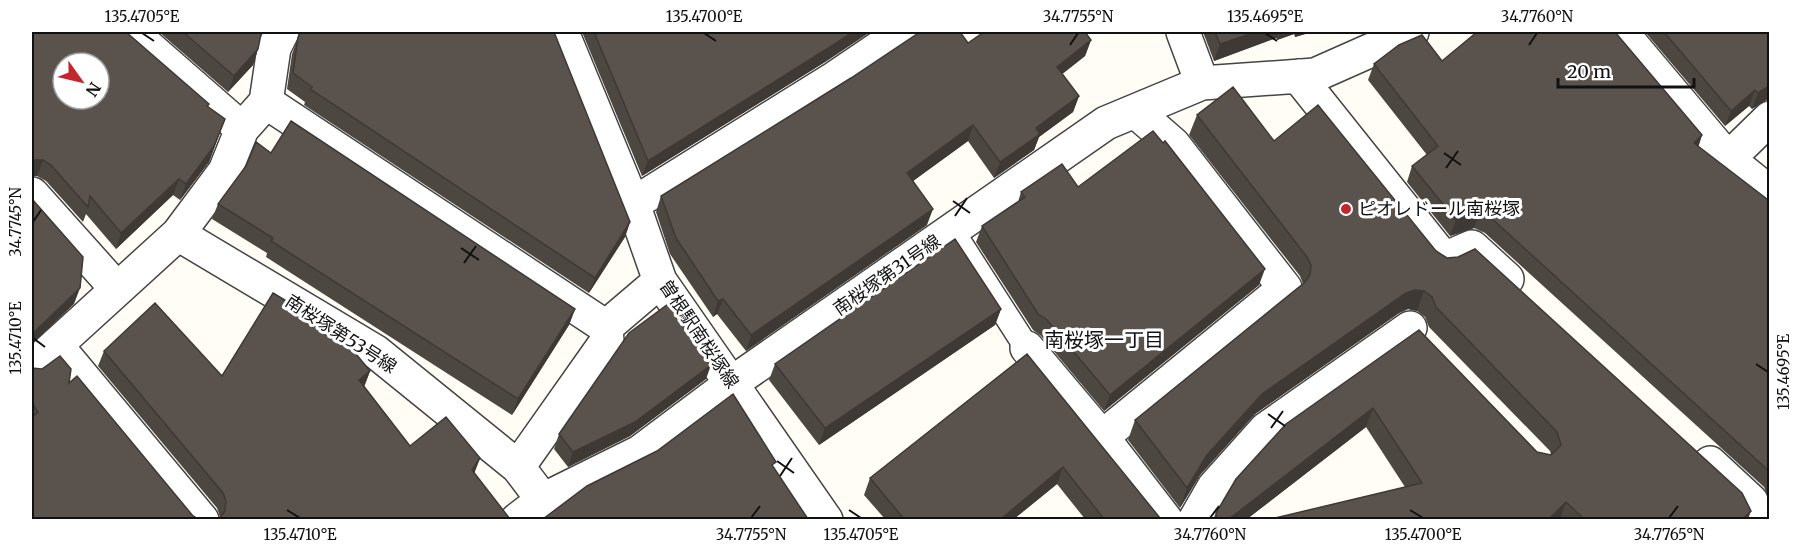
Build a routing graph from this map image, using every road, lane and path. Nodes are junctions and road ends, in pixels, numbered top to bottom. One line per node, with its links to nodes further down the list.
1 (131, 32): 13 (street)
2 (282, 32): 10 (street)
3 (562, 32): 17 (street, 曽根駅南桜塚線)
4 (903, 32): 17 (street)
5 (1183, 32): 9 (street)
6 (1412, 32): 8 (street, 南桜塚第31号線)
7 (1621, 32): 14 (street)
8 (1298, 75): 9 (street, 南桜塚第31号線); 22 (street)
9 (1202, 83): 11 (street, 南桜塚第31号線)
10 (266, 102): 13 (street); 23 (street)
11 (1135, 111): 18 (street, 南桜塚第31号線); 29 (street)
12 (1770, 118): 14 (street)
13 (242, 129): 19 (street)
14 (1728, 159): 15 (street)
15 (1770, 192)
16 (32, 194): 21 (street)
17 (633, 204): 20 (street, 曽根駅南桜塚線)
18 (952, 231): 26 (lane); 28 (street, 南桜塚第31号線)
19 (178, 234): 21 (street); 31 (street, 南桜塚第53号線)
20 (660, 281): 23 (street); 28 (street, 曽根駅南桜塚線)
21 (117, 289): 25 (street)
22 (1533, 302)
23 (606, 327): 31 (street)
24 (1418, 336): 38 (street)
25 (56, 345): 27 (street); 34 (street)
26 (1027, 348): 29 (street)
27 (32, 367)
28 (732, 383): 32 (street, 南桜塚第31号線); 36 (street, 曽根駅南桜塚線)
29 (1102, 436): 37 (street)
30 (1690, 445): 33 (street)
31 (519, 467): 32 (street, 南桜塚第53号線)
32 (543, 500): 35 (street, 南桜塚第31号線)
33 (1753, 513)
34 (202, 519)
35 (516, 519)
36 (826, 519)
37 (1166, 519)
38 (1195, 519)

